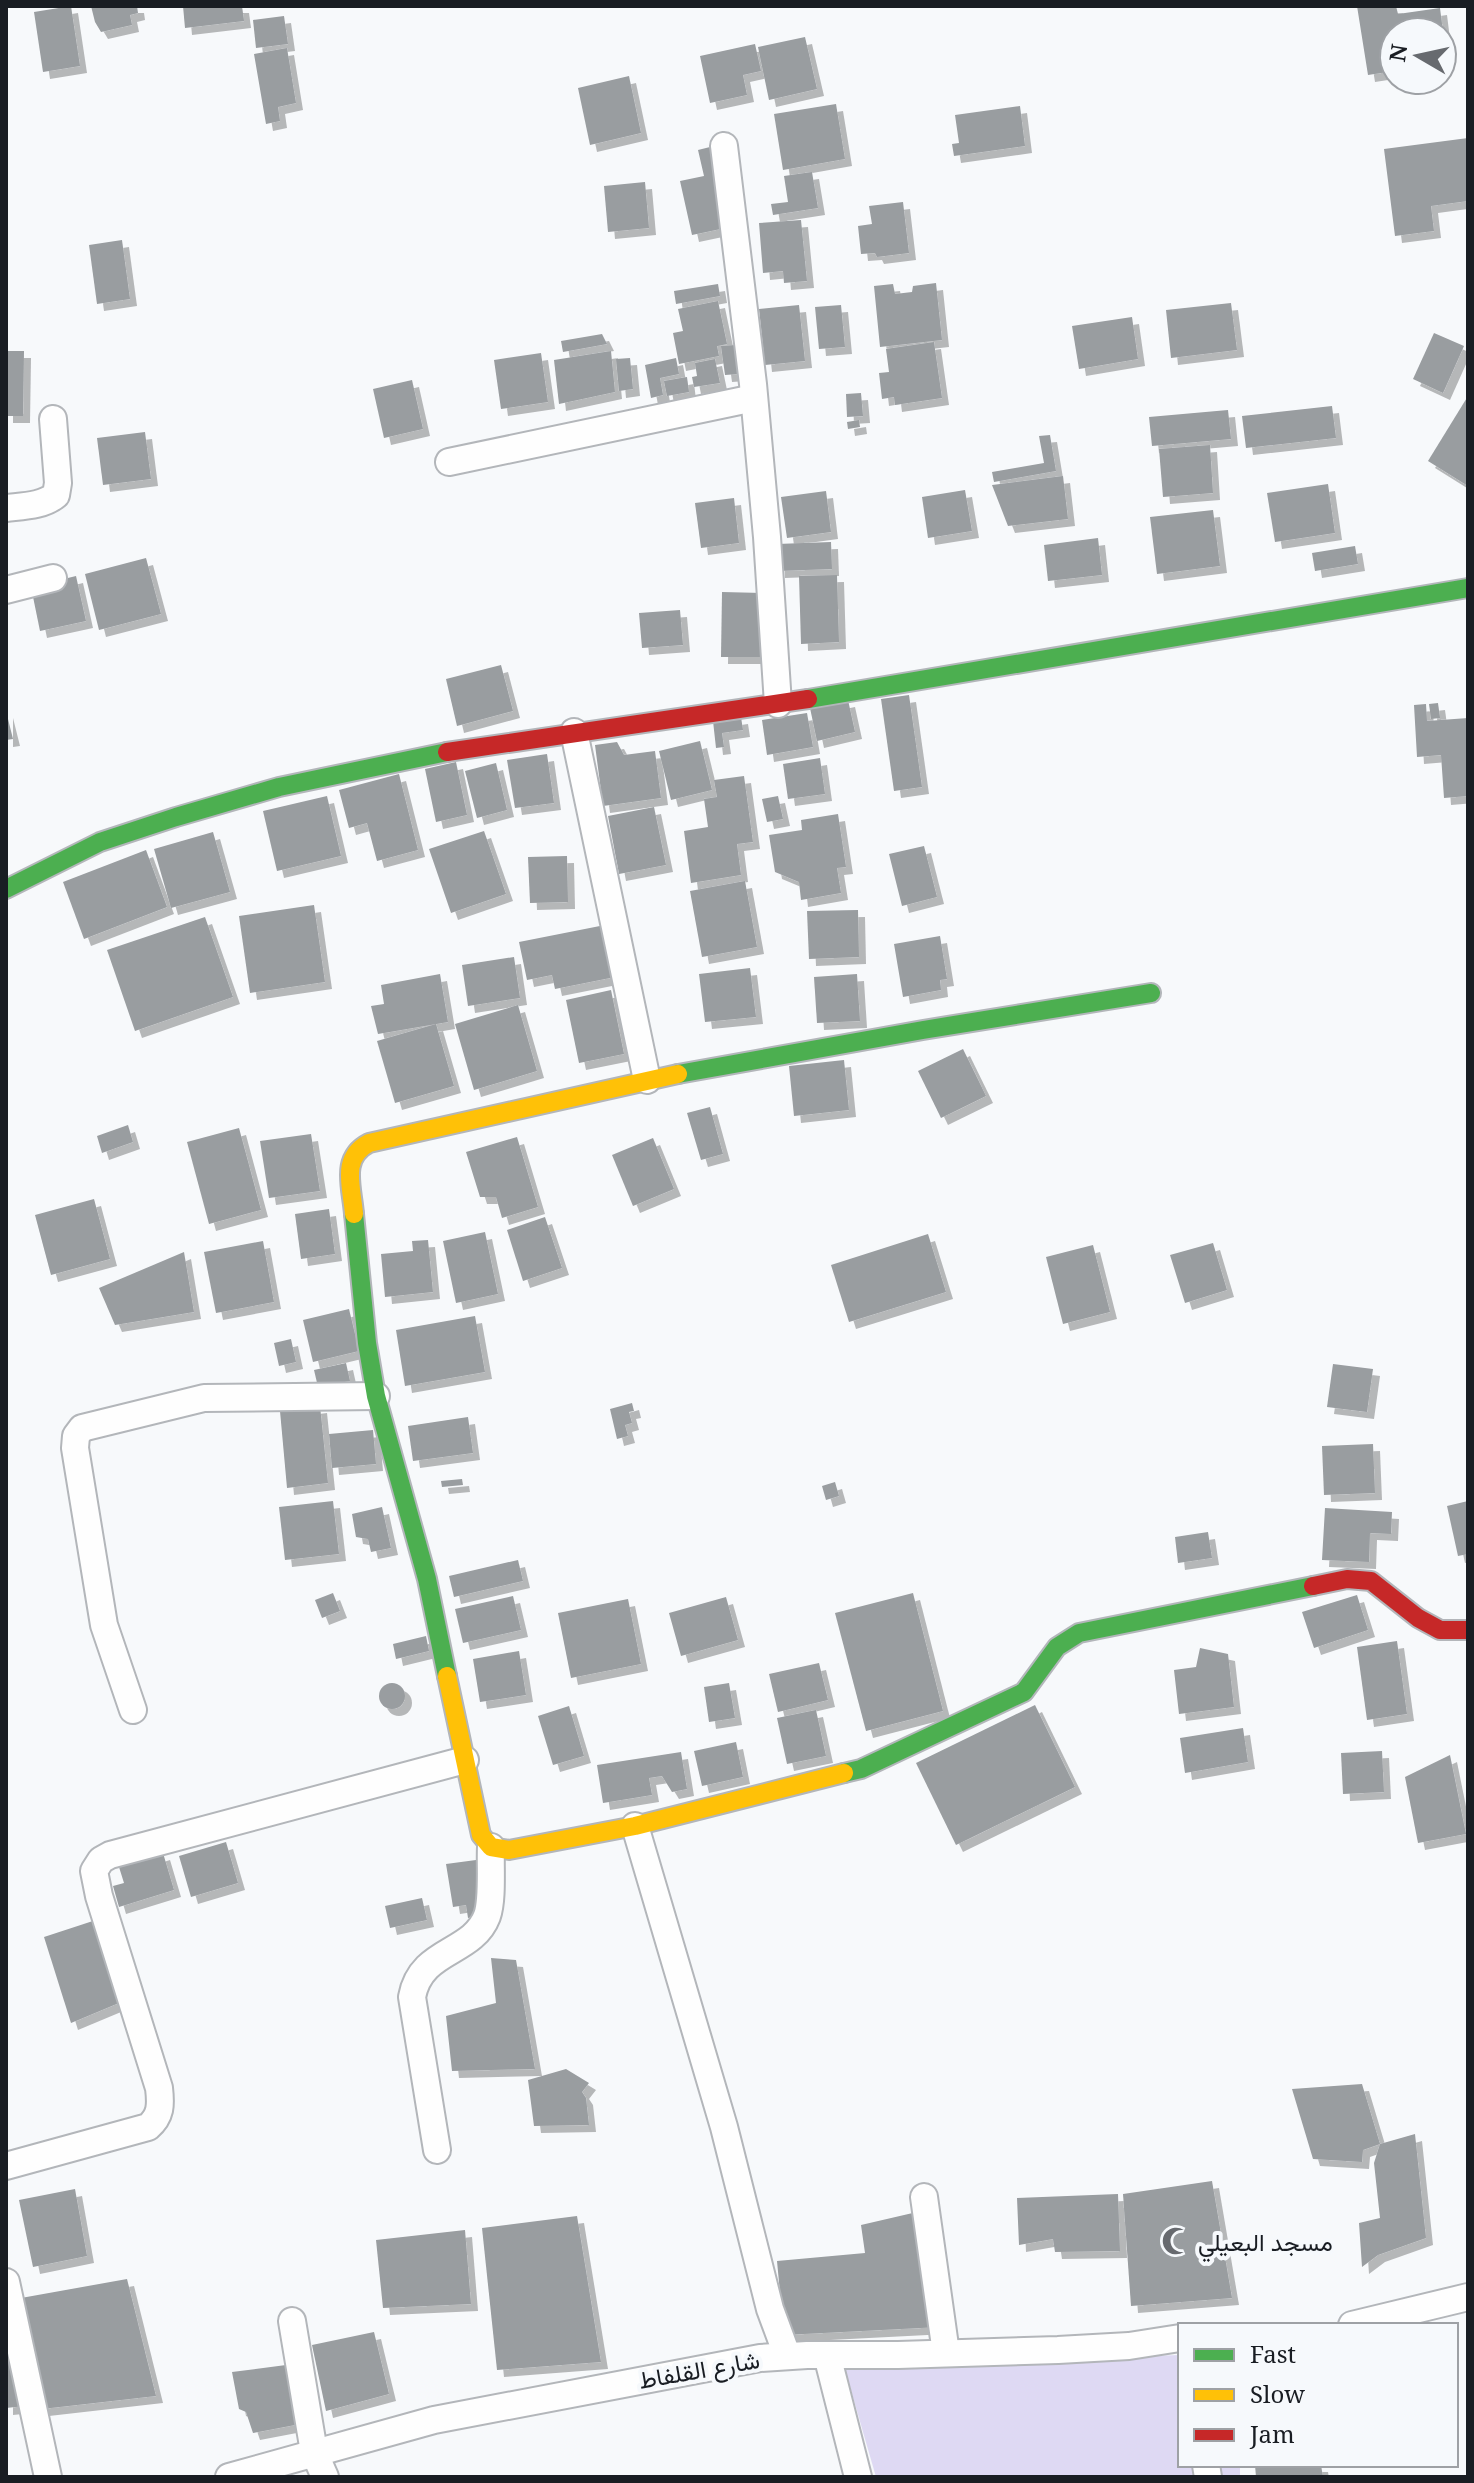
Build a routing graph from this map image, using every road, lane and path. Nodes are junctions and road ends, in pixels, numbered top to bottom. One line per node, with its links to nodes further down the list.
1 (724, 146): 2 (street)
2 (754, 398): 4 (street); 9 (street)
3 (53, 419): 5 (street)
4 (449, 462)
5 (6, 508)
6 (53, 578): 8 (street)
7 (1468, 588): 9 (street)
8 (6, 590)
9 (778, 704): 10 (street)
10 (574, 732): 11 (street); 13 (street)
11 (6, 889)
12 (1151, 993): 13 (street)
13 (647, 1080): 14 (street)
14 (376, 1396): 16 (street); 17 (street)
15 (1468, 1630): 18 (street)
16 (133, 1710)
17 (465, 1760): 19 (street); 21 (street)
18 (635, 1826): 19 (street); 29 (street)
19 (491, 1847): 20 (street)
20 (437, 2150)
21 (6, 2166)
22 (924, 2197): 28 (street)
23 (6, 2282): 32 (street)
24 (1468, 2297): 26 (street)
25 (292, 2321): 31 (street)
26 (1360, 2323)
27 (1178, 2342): 28 (street, شارع القلفاط)
28 (946, 2353): 30 (street, شارع القلفاط)
29 (787, 2355): 30 (street, شارع القلفاط); 31 (street, شارع القلفاط)
30 (827, 2355): 35 (street)
31 (314, 2452): 33 (street, شارع القلفاط); 34 (street)
32 (48, 2477)
33 (229, 2477)
34 (325, 2477)
35 (858, 2477)

